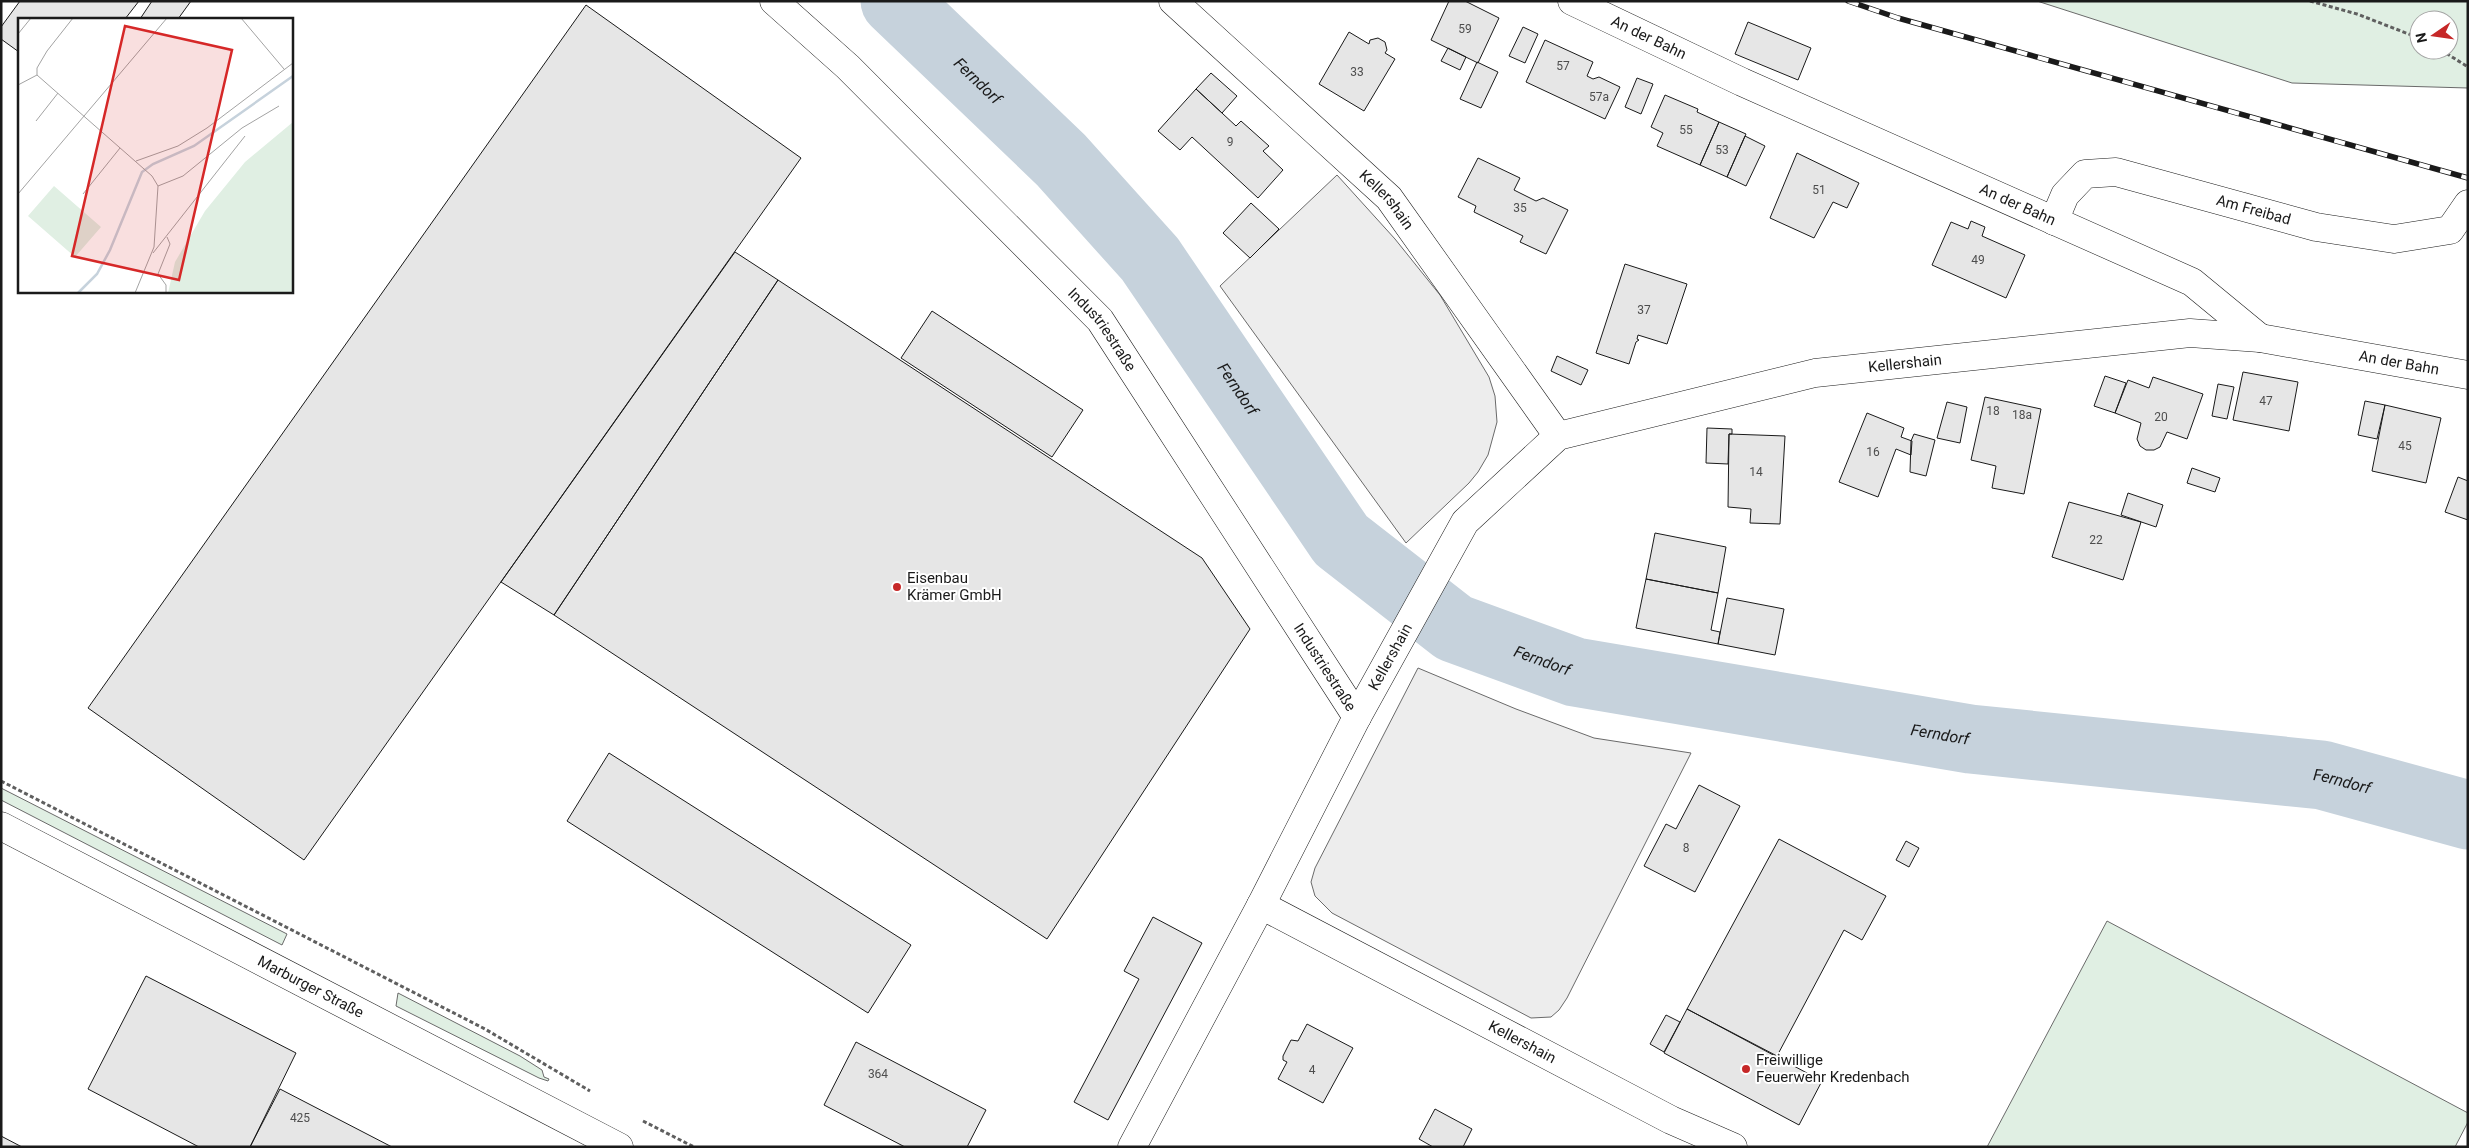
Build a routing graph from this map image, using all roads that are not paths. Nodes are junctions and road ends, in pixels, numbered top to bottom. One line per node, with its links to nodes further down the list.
1 (774, 1): 9 (street, Industriestraße)
2 (1173, 1): 8 (street, Kellershain)
3 (1572, 1): 5 (street, An der Bahn)
4 (2468, 204): 5 (street, Am Freibad)
5 (2054, 221): 6 (street, An der Bahn)
6 (2260, 338): 7 (street, An der Bahn); 8 (street, Kellershain)
7 (2468, 375)
8 (1558, 436): 9 (street, Kellershain)
9 (1357, 717): 11 (street, Kellershain)
10 (1, 826): 12 (street, Marburger Straße)
11 (1261, 905): 13 (street, Kellershain); 14 (street, Kellershain)
12 (619, 1147)
13 (1132, 1147)
14 (1733, 1147)

